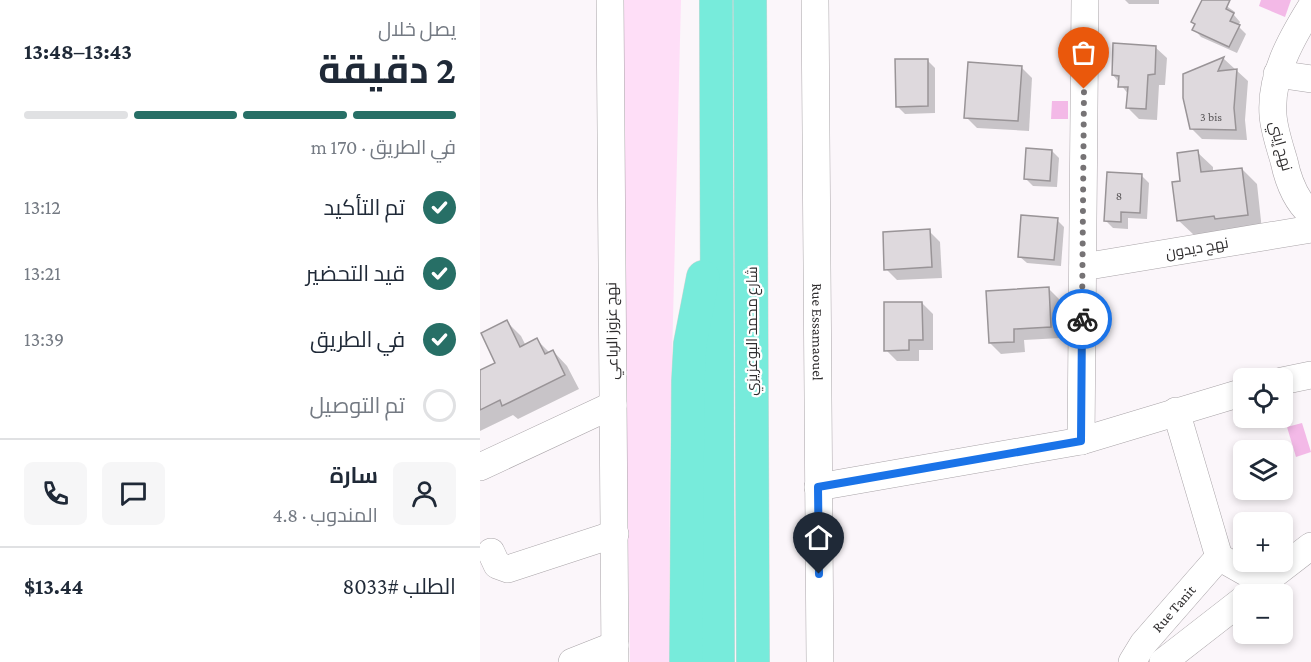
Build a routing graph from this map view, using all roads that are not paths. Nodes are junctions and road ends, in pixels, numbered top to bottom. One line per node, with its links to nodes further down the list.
1 (610, 0): 16 (street, نهج عزوز الرباعي)
2 (716, 0): 11 (highway)
3 (750, 0): 28 (highway, شارع محمد البوعزيزي)
4 (815, 0): 20 (street, Rue Essamaouel)
5 (1085, 0): 12 (street)
6 (1311, 7): 7 (street, نهج إيني)
7 (1277, 74): 8 (street); 9 (street, نهج إيني)
8 (1311, 79)
9 (1311, 214)
10 (1311, 229): 12 (street, نهج ديدون)
11 (716, 238): 31 (highway); 32 (highway)
12 (1083, 267): 18 (street)
13 (1311, 375): 14 (street)
14 (1293, 379)
15 (1233, 395): 17 (street)
16 (614, 405): 19 (street); 21 (street, نهج عزوز الرباعي)
17 (1176, 411): 18 (street); 24 (street)
18 (1081, 441): 20 (street)
19 (480, 467)
20 (818, 487): 35 (street, Rue Essamaouel)
21 (615, 534): 23 (street); 29 (street, نهج عزوز الرباعي)
22 (1311, 546): 26 (street)
23 (491, 552)
24 (1219, 557): 25 (street); 36 (street, Rue Tanit)
25 (1244, 584)
26 (1262, 584)
27 (1233, 607): 37 (street)
28 (753, 608): 33 (highway, شارع محمد البوعزيزي); 34 (highway)
29 (615, 653): 30 (street)
30 (572, 662)
31 (686, 662)
32 (718, 662)
33 (753, 662)
34 (769, 662)
35 (820, 662)
36 (1132, 662)
37 (1163, 662)

